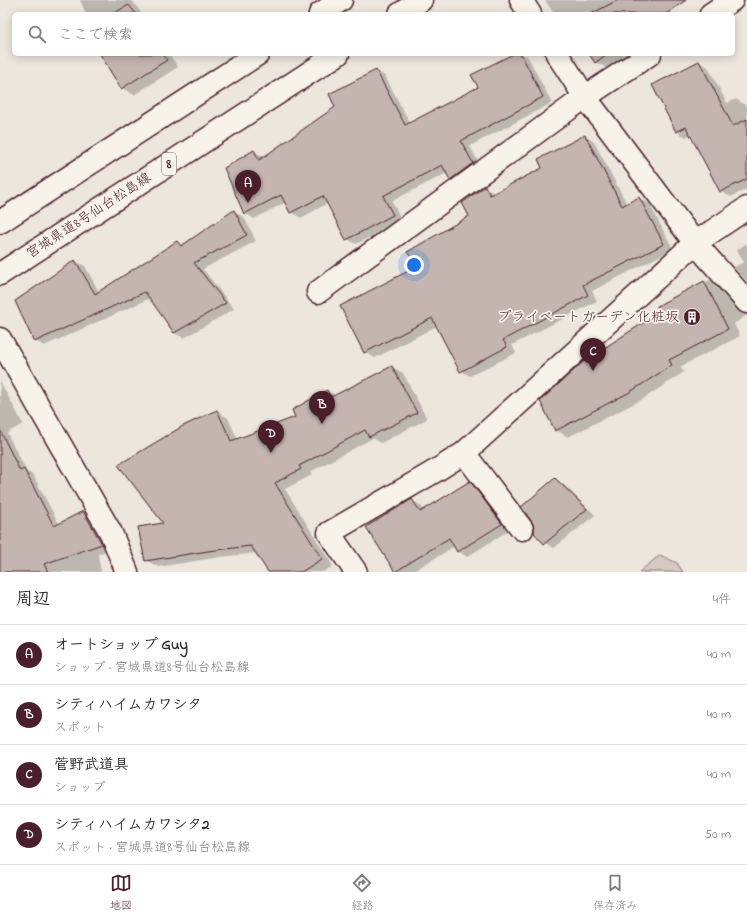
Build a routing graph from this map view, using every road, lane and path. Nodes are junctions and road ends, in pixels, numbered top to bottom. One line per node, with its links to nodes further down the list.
1 (342, 0): 5 (street)
2 (422, 0): 6 (street)
3 (521, 0): 7 (street)
4 (732, 0): 8 (street)
5 (323, 12)
6 (403, 12)
7 (529, 12)
8 (714, 12)
9 (255, 56): 15 (street)
10 (335, 56): 17 (street, 宮城県道8号仙台松島線 / 8)
11 (558, 56): 13 (street)
12 (647, 56): 13 (street)
13 (585, 97): 16 (street); 18 (street)
14 (747, 208): 16 (street)
15 (0, 222)
16 (695, 243): 19 (street); 21 (street)
17 (0, 274)
18 (318, 292)
19 (747, 302)
20 (0, 339): 23 (street)
21 (464, 453): 22 (street); 24 (street)
22 (522, 529)
23 (126, 572)
24 (356, 572)

